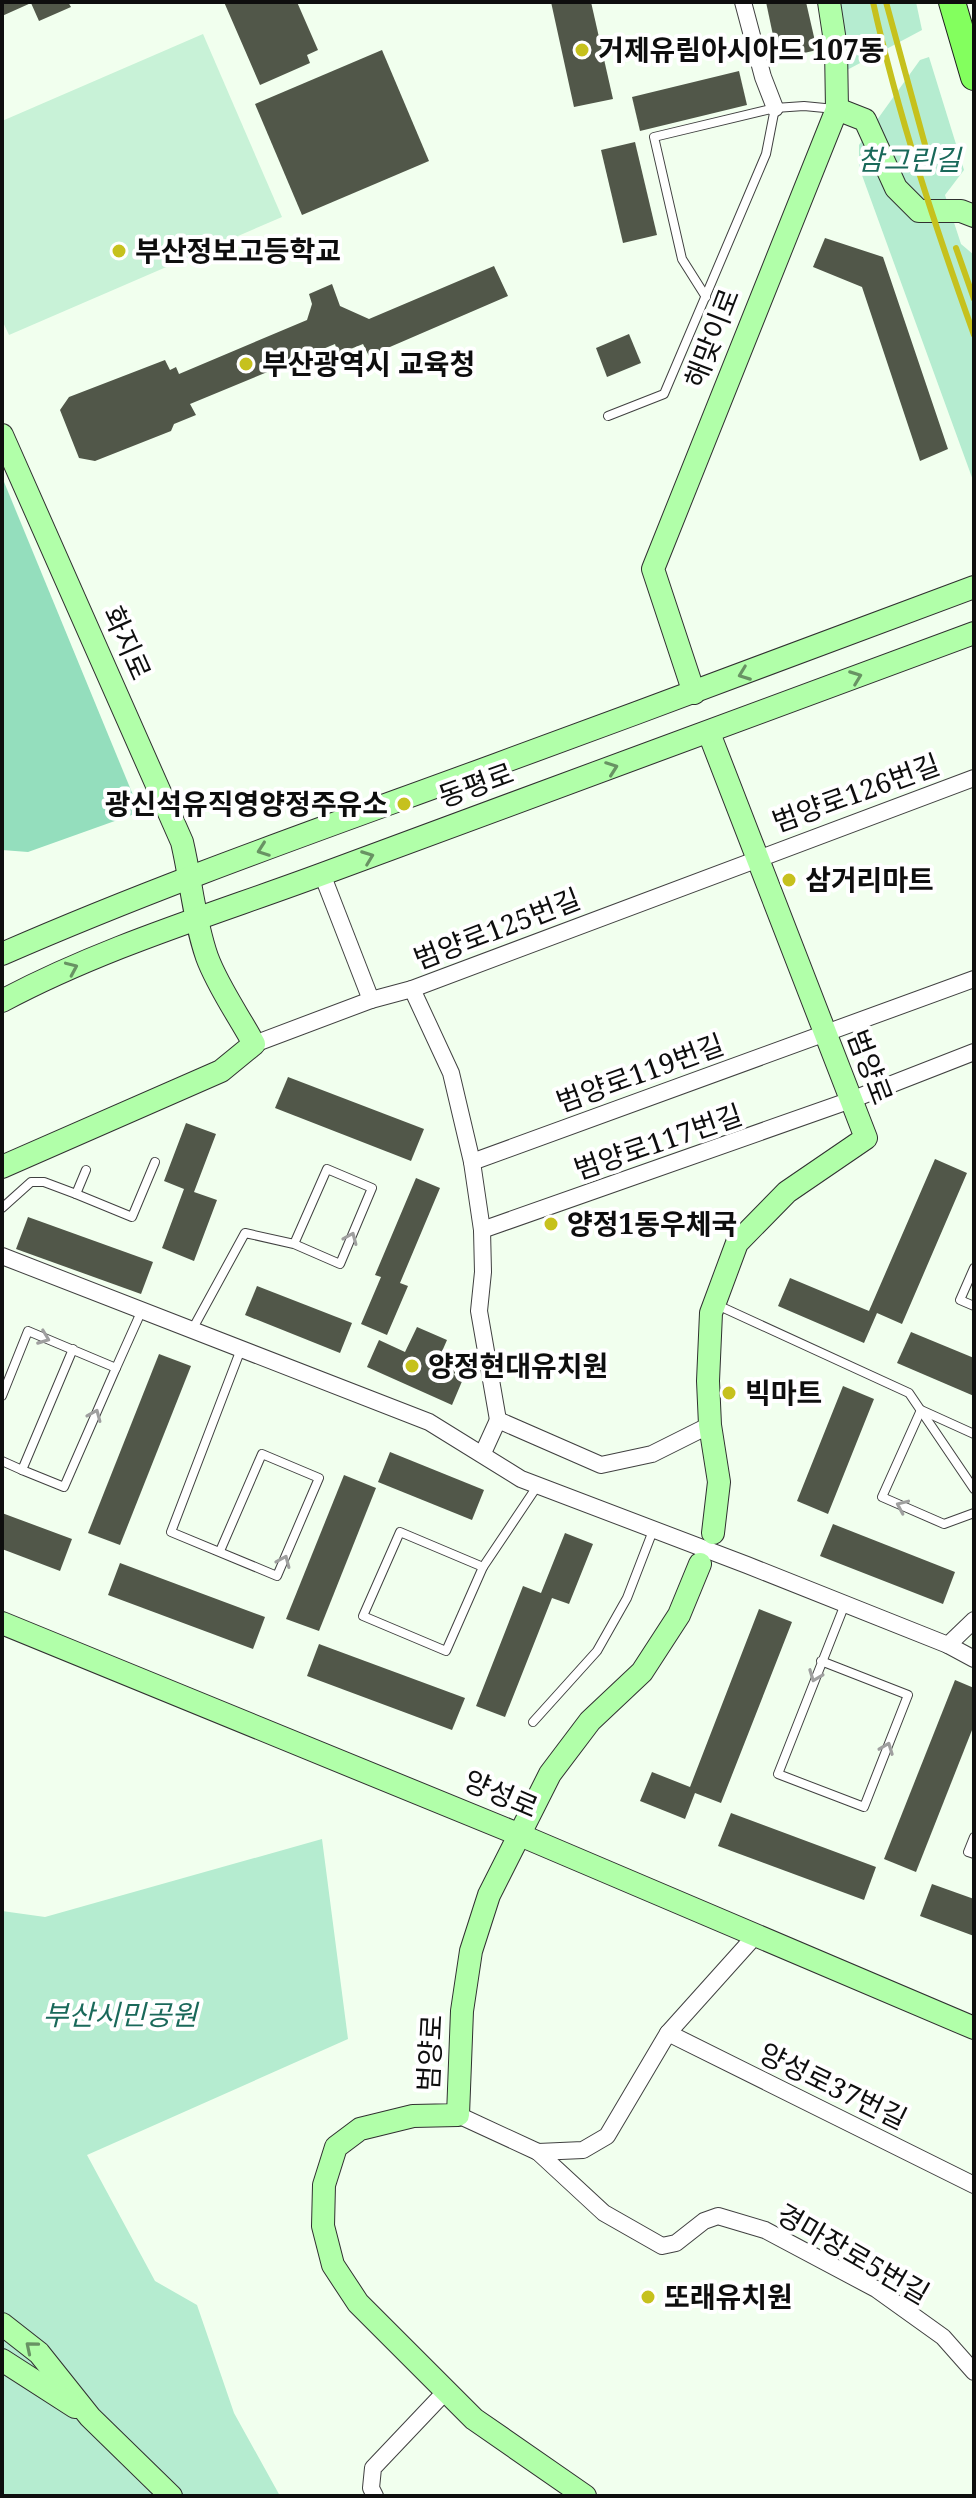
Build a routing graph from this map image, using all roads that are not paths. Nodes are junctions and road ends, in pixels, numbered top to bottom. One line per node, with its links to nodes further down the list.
1 (743, 2): 5 (street)
2 (829, 2): 6 (street, 해맞이로)
3 (952, 2): 4 (main road)
4 (974, 77)
5 (775, 108): 6 (lane); 8 (lane); 8 (lane)
6 (837, 109): 7 (street); 13 (street, 해맞이로)
7 (974, 216)
8 (706, 297): 9 (lane)
9 (608, 416)
10 (2, 435): 18 (street, 화지로)
11 (974, 587): 13 (street, 동평로, one-way to 13)
12 (974, 633): 14 (street, 동평로, one-way to 12)
13 (694, 693): 18 (street, 동평로, one-way to 18)
14 (709, 733): 16 (street, 범양로); 17 (street, 동평로, one-way to 14)
15 (974, 778): 16 (street, 범양로126번길)
16 (757, 858): 22 (street, 범양로125번길); 25 (street, 범양로)
17 (322, 874): 19 (street, 동평로); 23 (street)
18 (191, 877): 19 (street, 화지로); 20 (street, 동평로)
19 (196, 918): 24 (street, 동평로, one-way to 19); 26 (street, 화지로)
20 (2, 954)
21 (974, 979): 25 (street, 범양로119번길)
22 (412, 989): 23 (street, 범양로125번길); 30 (street)
23 (371, 1000): 26 (street, 범양로125번길)
24 (2, 1001)
25 (825, 1034): 28 (street, 범양로); 30 (street, 범양로119번길)
26 (254, 1044): 31 (street)
27 (974, 1052): 28 (street, 범양로117번길)
28 (851, 1100): 35 (street, 범양로117번길); 39 (street, 범양로)
29 (155, 1162): 33 (lane)
30 (472, 1162): 35 (street)
31 (2, 1167)
32 (86, 1170): 33 (lane)
33 (76, 1194): 34 (lane)
34 (2, 1208)
35 (482, 1230): 48 (street)
36 (294, 1244): 36 (lane, one-way to 36); 42 (lane)
37 (2, 1256): 41 (street)
38 (974, 1268): 40 (lane)
39 (714, 1304): 47 (lane); 49 (street, 범양로)
40 (974, 1306)
41 (142, 1310): 42 (street); 45 (lane)
42 (192, 1330): 44 (street)
43 (73, 1349): 45 (lane); 46 (lane, one-way to 43); 53 (lane)
44 (241, 1349): 51 (street); 59 (lane)
45 (116, 1368): 53 (lane, one-way to 45)
46 (2, 1396)
47 (921, 1410): 50 (lane); 55 (lane); 56 (lane, one-way to 47)
48 (498, 1420): 49 (street); 51 (street)
49 (710, 1425): 58 (street, 범양로)
50 (974, 1434)
51 (483, 1453): 54 (street)
52 (2, 1461): 53 (lane)
53 (22, 1470)
54 (538, 1485): 57 (street); 61 (lane)
55 (974, 1489)
56 (974, 1513)
57 (654, 1528): 62 (street); 68 (lane)
58 (713, 1533)
59 (220, 1551): 59 (lane, one-way to 59)
60 (700, 1564): 69 (street, 범양로)
61 (483, 1567): 61 (lane)
62 (845, 1604): 65 (street); 67 (lane)
63 (974, 1620): 65 (street)
64 (2, 1623): 69 (street, 양성로)
65 (948, 1645): 66 (street)
66 (974, 1659)
67 (821, 1661): 67 (lane, one-way to 67)
68 (533, 1722)
69 (520, 1835): 72 (street, 양성로); 75 (street, 범양로)
70 (974, 1837): 71 (lane)
71 (974, 1854)
72 (756, 1935): 73 (street, 양성로); 74 (street)
73 (974, 2028)
74 (668, 2033): 76 (street); 77 (street, 양성로37번길)
75 (458, 2115): 76 (street); 81 (street, 범양로)
76 (538, 2152): 80 (street, 경마장로5번길)
77 (974, 2185)
78 (2, 2324): 82 (street, one-way to 78)
79 (2, 2360): 82 (street)
80 (974, 2372)
81 (446, 2391): 84 (street); 85 (street, 범양로)
82 (90, 2417): 83 (street)
83 (171, 2496)
84 (375, 2496)
85 (585, 2496)

